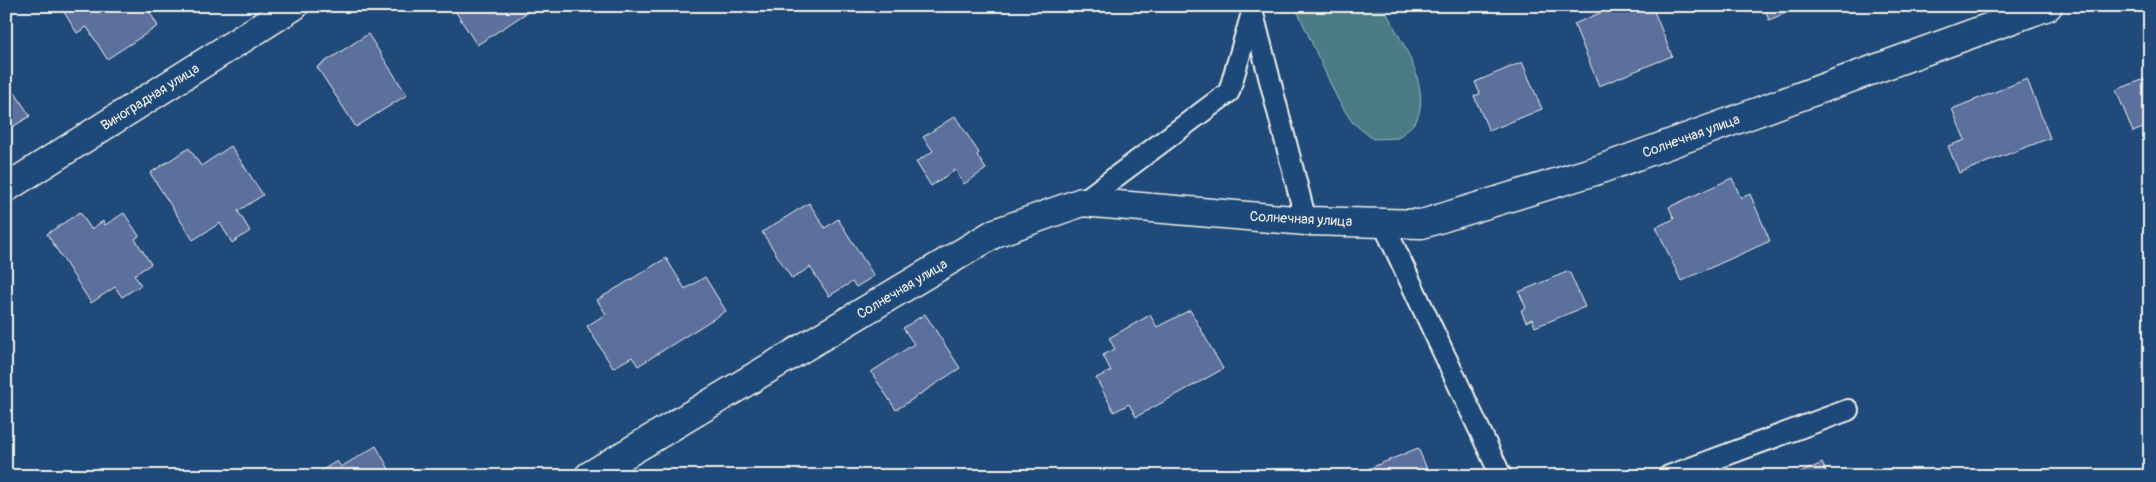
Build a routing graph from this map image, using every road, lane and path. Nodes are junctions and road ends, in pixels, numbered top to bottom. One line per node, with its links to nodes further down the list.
1 (294, 6): 4 (street, Виноградная улица)
2 (2048, 6): 7 (street, Солнечная улица)
3 (1252, 7): 5 (lane); 6 (lane)
4 (6, 188)
5 (1082, 202): 6 (street, Солнечная улица); 9 (street, Солнечная улица)
6 (1306, 221): 7 (street, Солнечная улица)
7 (1383, 223): 10 (lane)
8 (1848, 410): 11 (lane)
9 (589, 476)
10 (1501, 476)
11 (1669, 476)

